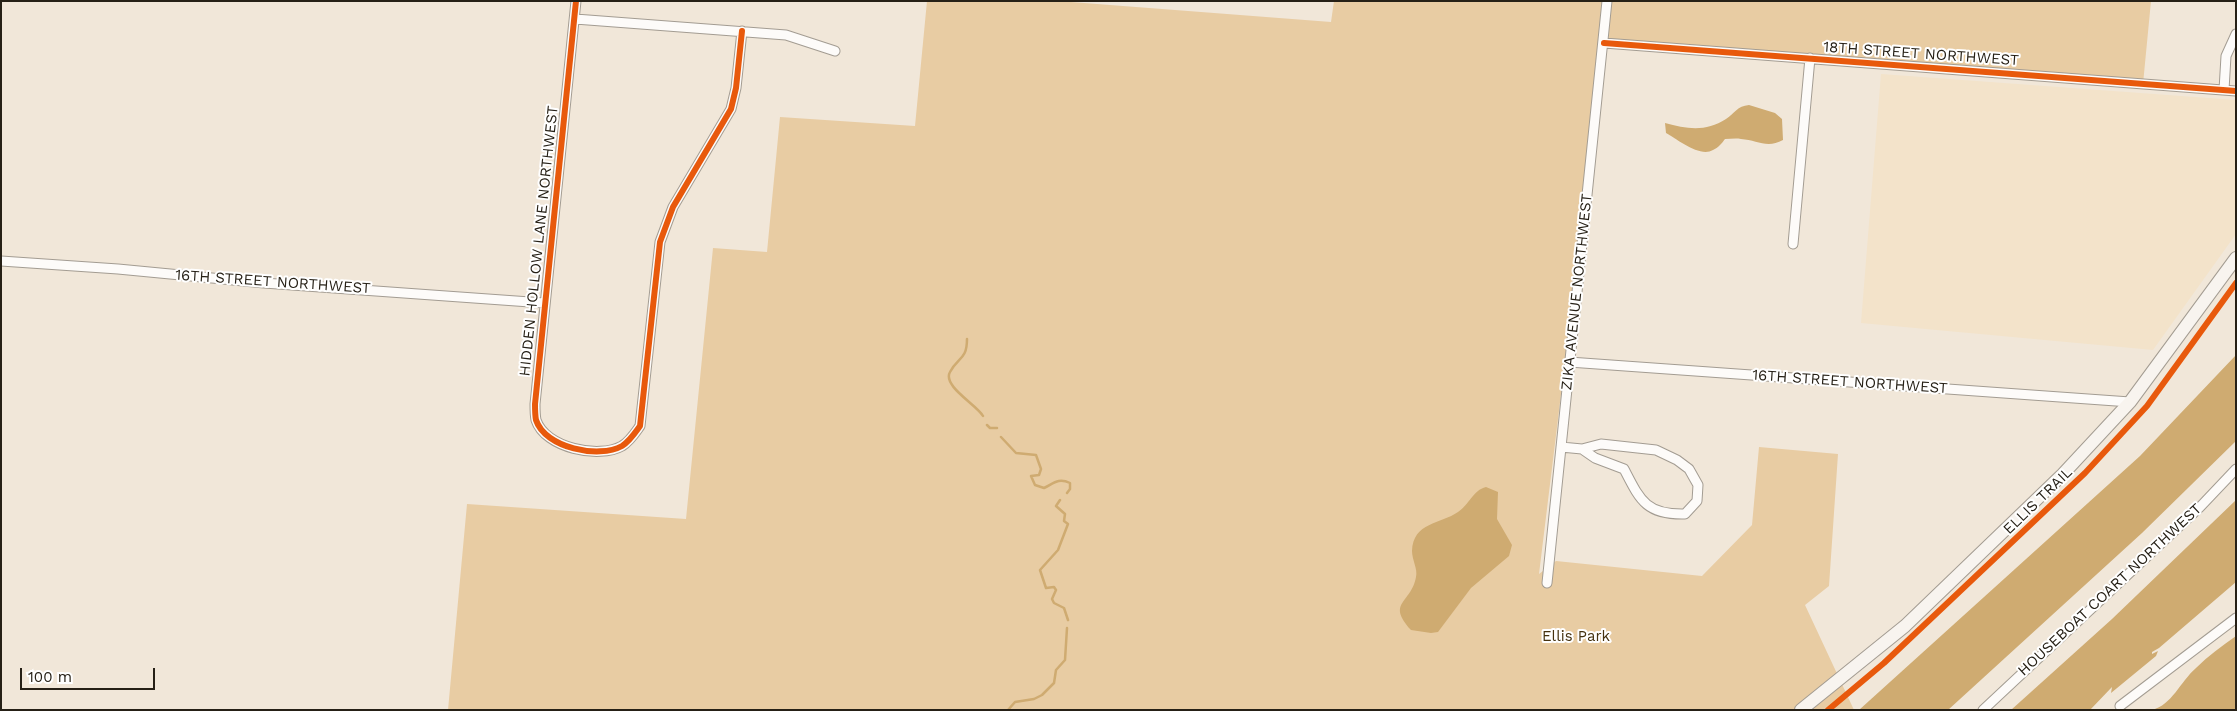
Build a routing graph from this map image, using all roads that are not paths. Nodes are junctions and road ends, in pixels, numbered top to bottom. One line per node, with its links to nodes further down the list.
1 (576, 1): 3 (street, HIDDEN HOLLOW LANE NORTHWEST)
2 (1607, 1): 6 (street, ZIKA AVENUE NORTHWEST)
3 (575, 19): 4 (street); 14 (street, HIDDEN HOLLOW LANE NORTHWEST)
4 (742, 31): 7 (street); 14 (street, HIDDEN HOLLOW LANE NORTHWEST)
5 (2236, 34): 9 (street)
6 (1604, 43): 8 (street, 18TH STREET NORTHWEST); 15 (street, ZIKA AVENUE NORTHWEST)
7 (835, 51)
8 (1810, 58): 9 (street, 18TH STREET NORTHWEST); 11 (street)
9 (2224, 90): 10 (street, 18TH STREET NORTHWEST)
10 (2236, 91)
11 (1793, 244)
12 (2236, 258): 16 (street)
13 (1, 261): 14 (street, 16TH STREET NORTHWEST)
14 (544, 303)
15 (1569, 362): 16 (street, 16TH STREET NORTHWEST); 17 (street, ZIKA AVENUE NORTHWEST)
16 (2130, 402): 23 (street)
17 (1561, 447): 18 (street); 20 (street, ZIKA AVENUE NORTHWEST)
18 (1582, 449): 18 (street)
19 (2236, 469): 24 (street, HOUSEBOAT COART NORTHWEST)
20 (1547, 582)
21 (2236, 618): 22 (street)
22 (2120, 706)
23 (1801, 710)
24 (1982, 710)

